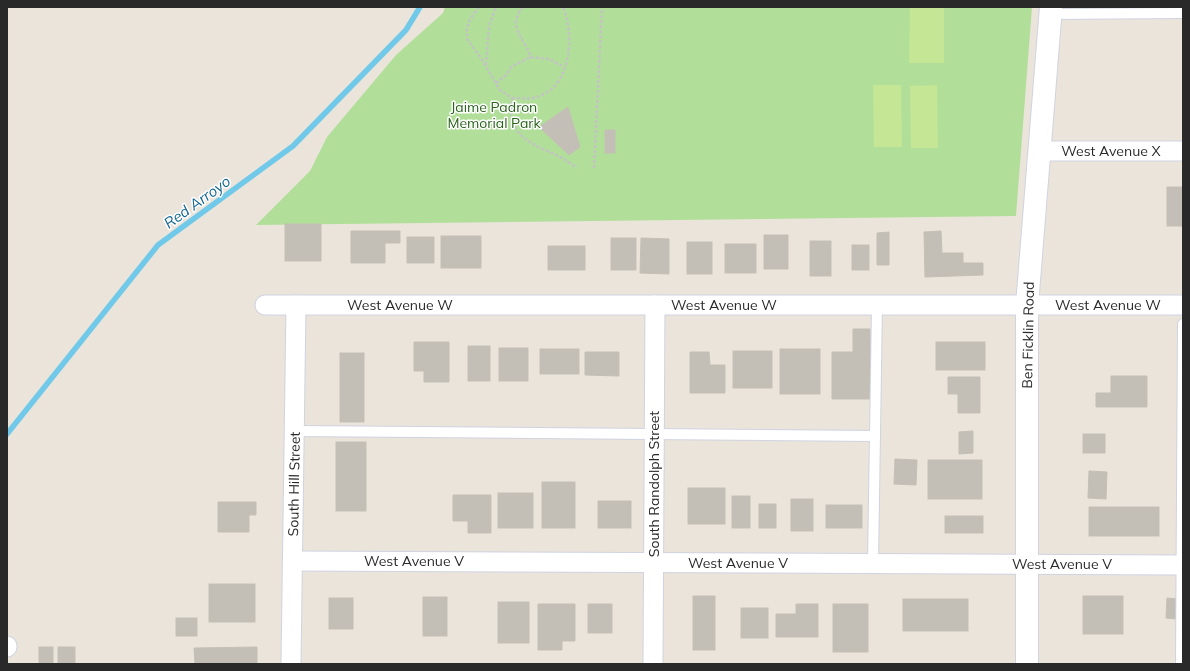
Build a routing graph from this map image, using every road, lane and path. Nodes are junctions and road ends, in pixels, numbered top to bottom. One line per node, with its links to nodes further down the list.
1 (479, 7): 9 (path)
2 (496, 7): 9 (path)
3 (523, 7): 8 (path)
4 (563, 7): 10 (path)
5 (602, 7): 16 (path)
6 (1050, 11): 7 (lane); 13 (street, Ben Ficklin Road)
7 (1183, 13)
8 (531, 57): 10 (path); 11 (path)
9 (486, 67): 11 (path)
10 (564, 67): 12 (path)
11 (496, 83): 12 (path)
12 (512, 98): 15 (path)
13 (1039, 151): 14 (street, West Avenue X); 21 (street, Ben Ficklin Road)
14 (1183, 151)
15 (577, 168)
16 (594, 168)
17 (265, 305): 18 (street, West Avenue W)
18 (296, 305): 19 (street, West Avenue W); 24 (street, South Hill Street)
19 (655, 305): 20 (street, West Avenue W); 25 (street, South Randolph Street)
20 (878, 305): 21 (street, West Avenue W); 26 (lane)
21 (1027, 305): 22 (street, West Avenue W); 31 (street, Ben Ficklin Road)
22 (1183, 305)
23 (1183, 324): 27 (lane)
24 (295, 431): 25 (lane); 28 (street, South Hill Street)
25 (654, 434): 26 (lane); 29 (street, South Randolph Street)
26 (875, 436): 30 (lane)
27 (1183, 441): 32 (lane)
28 (293, 561): 29 (street, West Avenue V); 33 (street, South Hill Street)
29 (653, 562): 30 (street, West Avenue V); 34 (street, South Randolph Street)
30 (873, 563): 31 (street, West Avenue V)
31 (1028, 564): 32 (street, West Avenue V); 35 (street, Ben Ficklin Road)
32 (1182, 565): 36 (lane)
33 (292, 664)
34 (653, 664)
35 (1027, 664)
36 (1181, 664)

